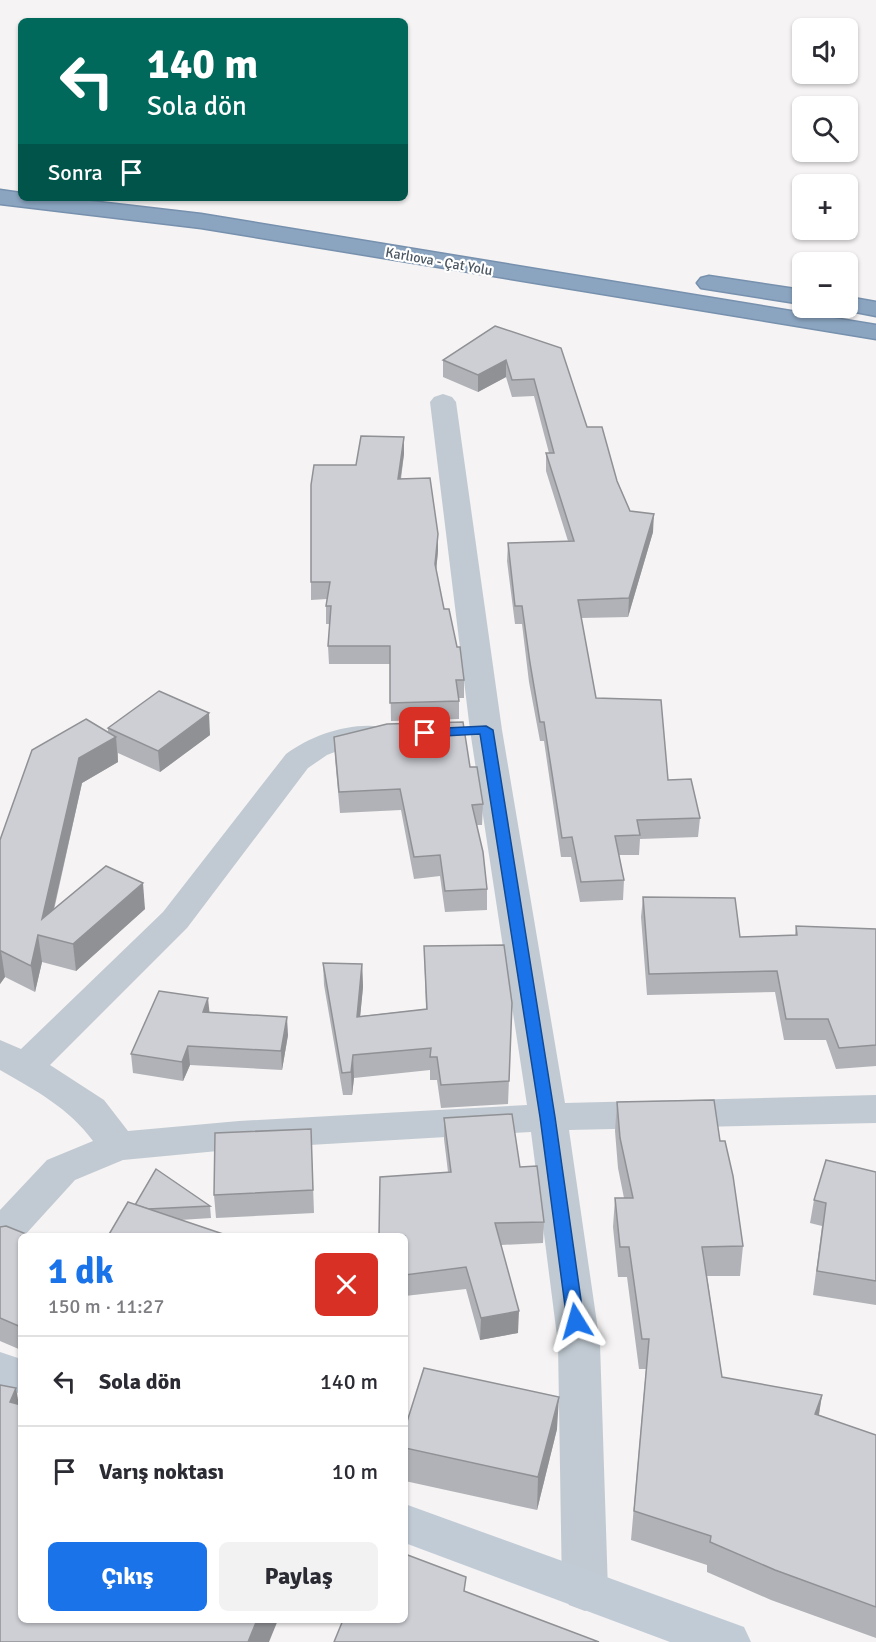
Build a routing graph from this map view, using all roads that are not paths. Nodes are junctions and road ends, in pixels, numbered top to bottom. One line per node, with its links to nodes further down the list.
1 (0, 179): 2 (highway)
2 (18, 182)
3 (0, 197): 4 (highway, Karlıova - Çat Yolu)
4 (18, 199)
5 (34, 201): 10 (highway, Karlıova - Çat Yolu)
6 (194, 201): 7 (highway, Karlıova - Çat Yolu)
7 (792, 295)
8 (858, 306): 9 (highway)
9 (876, 309)
10 (876, 332)
11 (443, 402): 15 (street)
12 (408, 733): 13 (street)
13 (13, 1060): 16 (street)
14 (876, 1109): 15 (street)
15 (548, 1117): 16 (street); 21 (street)
16 (118, 1146): 17 (street)
17 (0, 1236)
18 (0, 1369): 19 (street)
19 (18, 1376)
20 (408, 1524): 21 (street)
21 (585, 1592): 22 (street)
22 (682, 1633): 23 (street)
23 (728, 1642)

